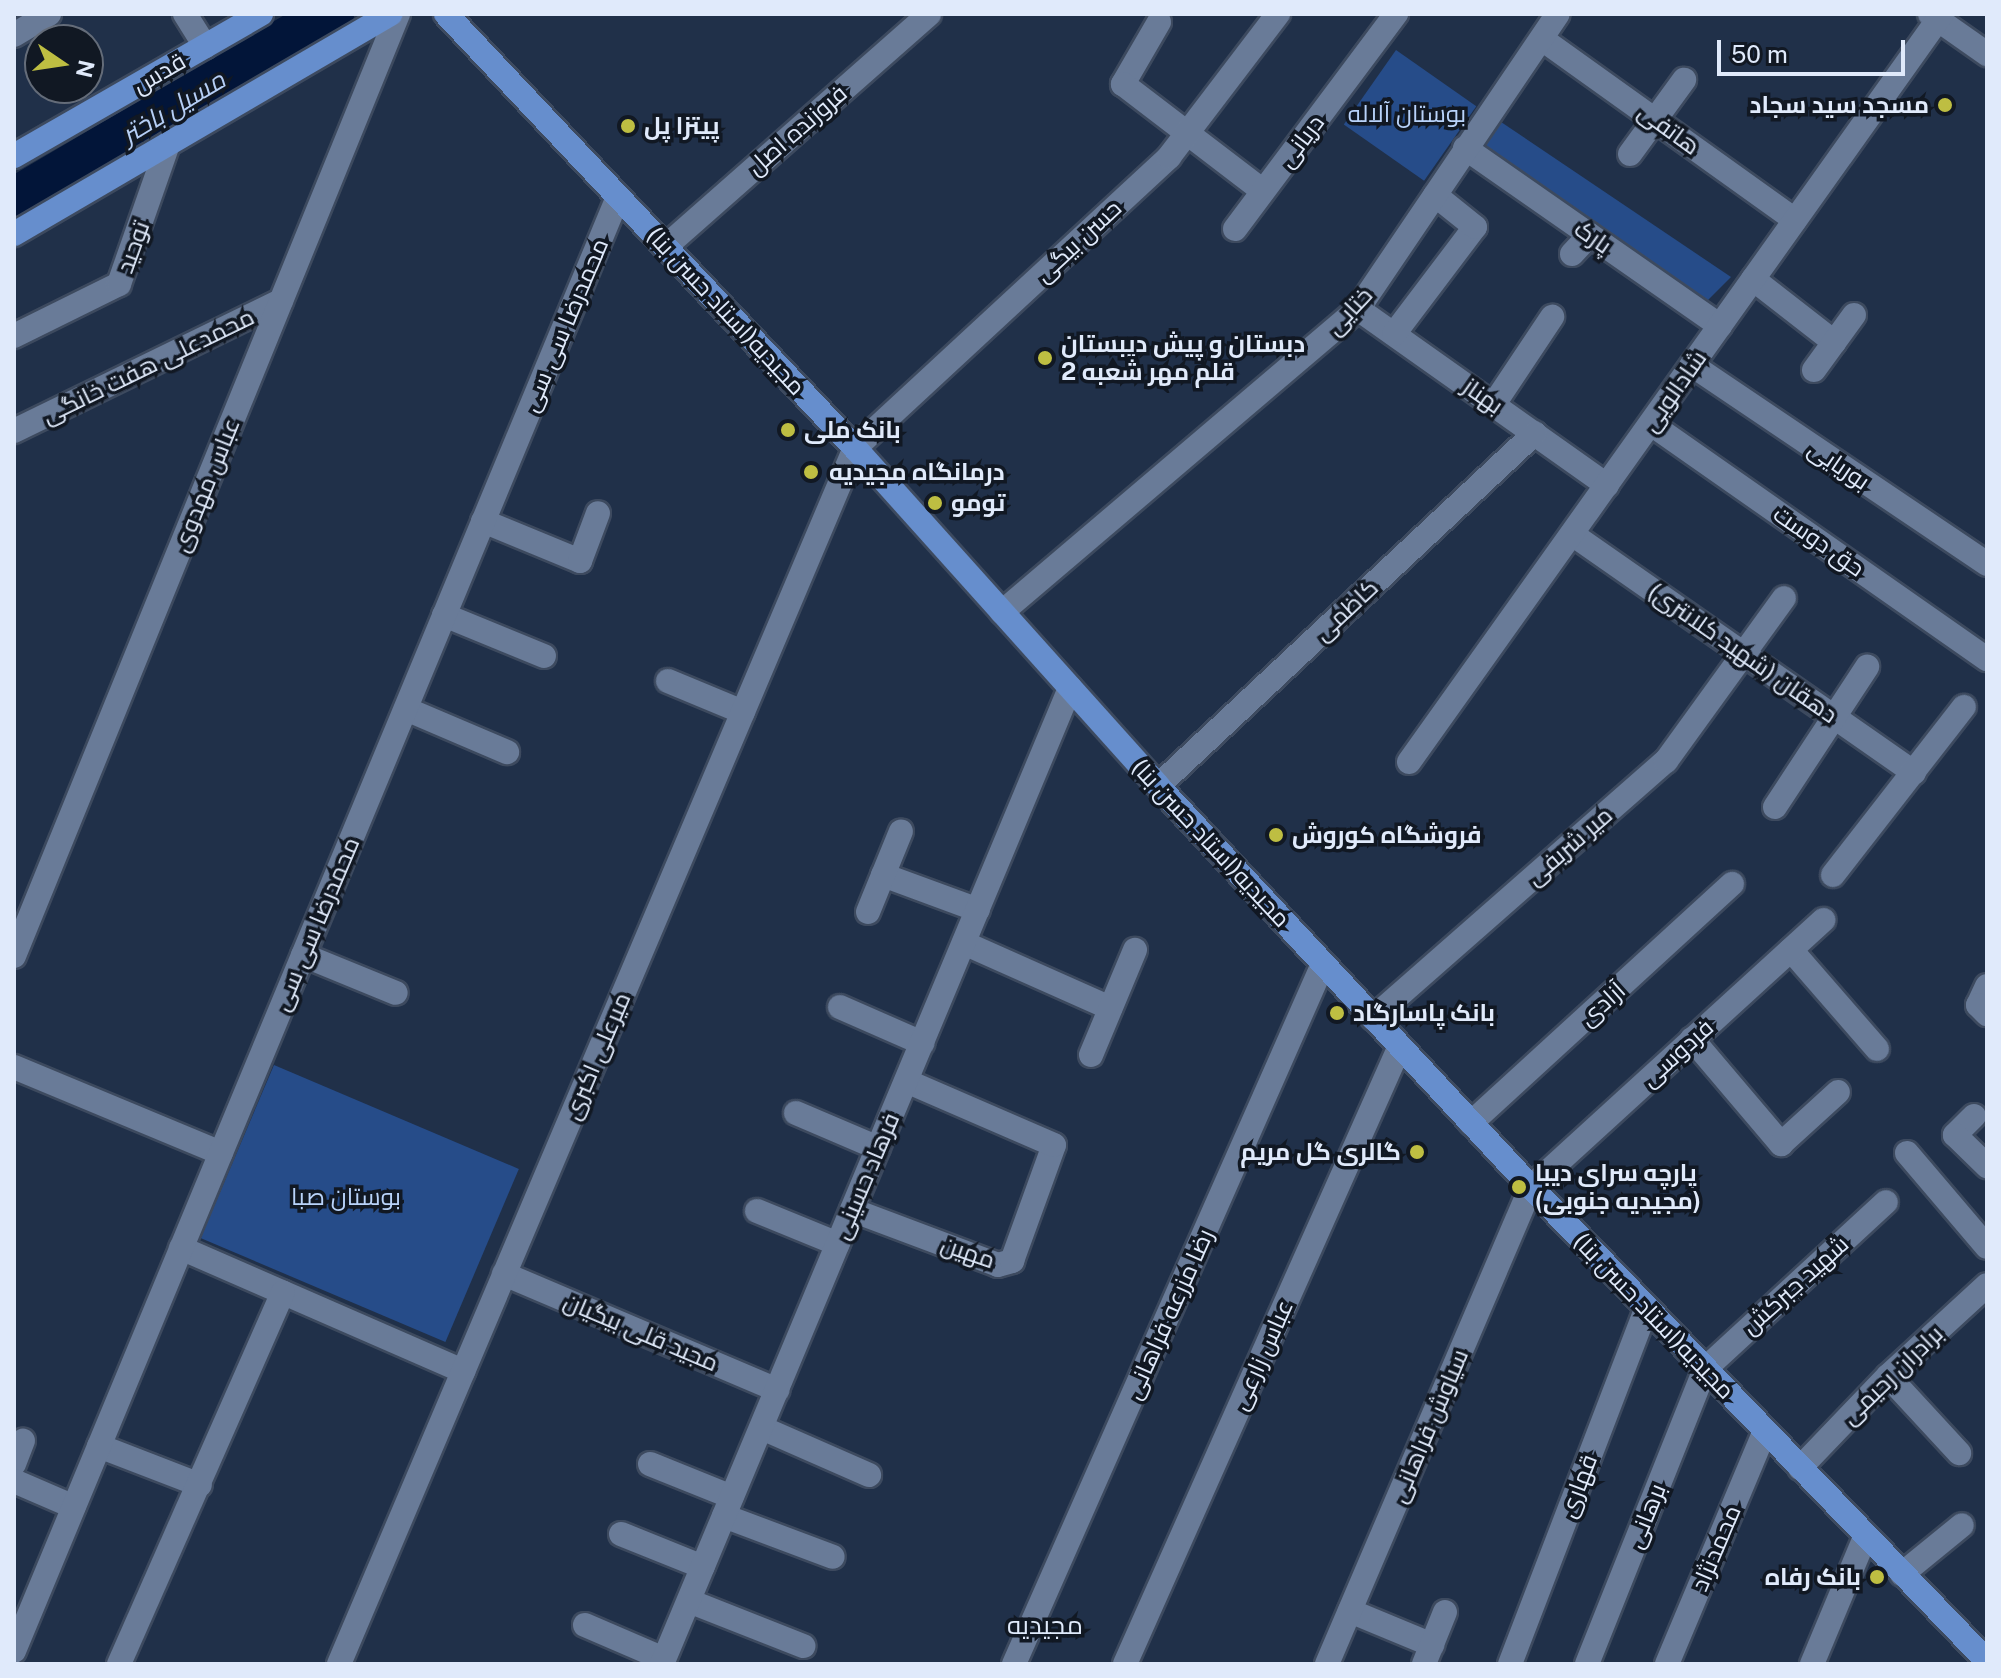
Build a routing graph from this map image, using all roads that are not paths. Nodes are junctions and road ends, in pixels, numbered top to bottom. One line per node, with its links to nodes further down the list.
1 (49, 14): 13 (street)
2 (185, 14): 15 (street)
3 (261, 14): 15 (main road, قدس)
4 (391, 14): 20 (main road)
5 (398, 14): 34 (street, عباس مهدوی)
6 (446, 14): 26 (main road, مجیدیه(استاد حسن بنا))
7 (929, 14): 31 (street, فروزنده اصل)
8 (1278, 14): 19 (street, حسن بیگی)
9 (1396, 14): 24 (street, دریانی)
10 (1558, 14): 14 (street, ختایی)
11 (1937, 16): 16 (street); 27 (street, شادالویی)
12 (1159, 22): 19 (street)
13 (14, 35)
14 (1542, 39): 18 (street, هاتفی); 21 (street, ختایی)
15 (205, 46): 23 (main road, قدس)
16 (1987, 54)
17 (1684, 80): 18 (street)
18 (1655, 118): 22 (street); 27 (street, هاتفی)
19 (1186, 134): 24 (street); 48 (street, حسن بیگی)
20 (168, 144): 29 (main road); 40 (street, توحید)
21 (1465, 148): 25 (street, ختایی); 30 (street, پارک)
22 (1630, 154)
23 (14, 156)
24 (1263, 191): 28 (street, دریانی)
25 (1435, 195): 35 (street, ختایی); 39 (street)
26 (618, 197): 31 (main road, مجیدیه(استاد حسن بنا)); 51 (street, محمدرضا سی سی)
27 (1795, 220): 33 (street, شادالویی)
28 (1235, 229)
29 (14, 234)
30 (1590, 235): 32 (street); 38 (street, پارک)
31 (665, 247): 48 (main road, مجیدیه(استاد حسن بنا))
32 (1572, 254)
33 (1753, 279): 38 (street, شادالویی); 41 (street)
34 (281, 301): 46 (street, محمدعلی هفت خانگی); 83 (street, عباس مهدوی)
35 (1358, 309): 39 (street, بهناز); 55 (street, ختایی)
36 (1854, 315): 41 (street)
37 (1552, 317): 44 (street)
38 (1720, 326): 42 (street, شادالویی)
39 (1394, 334): 44 (street, بهناز)
40 (14, 336)
41 (1834, 342): 43 (street)
42 (1692, 365): 45 (street, شادالویی); 53 (street, بوریایی)
43 (1814, 370)
44 (1494, 404): 47 (street, بهناز)
45 (1651, 424): 49 (street, شادالویی); 59 (street, حق دوست)
46 (14, 431)
47 (1535, 433): 49 (street, بهناز); 70 (street, کاظمی)
48 (855, 448): 55 (main road, مجیدیه(استاد حسن بنا)); 65 (street, میرعلی اکبری)
49 (1607, 485): 52 (street, شادالویی)
50 (598, 513): 51 (street)
51 (483, 521): 56 (street, محمدرضا سی سی)
52 (1572, 534): 57 (street, دهقان (شهید کلانتری)); 68 (street, شادالویی)
53 (1987, 564)
54 (1784, 598): 57 (street, میر شریفی)
55 (1002, 612): 62 (main road, مجیدیه(استاد حسن بنا))
56 (444, 615): 58 (street); 64 (street, محمدرضا سی سی)
57 (1745, 655): 66 (street, دهقان (شهید کلانتری)); 88 (street, میر شریفی)
58 (544, 656)
59 (1987, 659)
60 (1867, 667): 66 (street)
61 (668, 681): 65 (street)
62 (1070, 688): 70 (main road, مجیدیه(استاد حسن بنا)); 76 (street, فرهاد حسینی)
63 (1964, 707): 69 (street)
64 (406, 709): 67 (street); 82 (street, محمدرضا سی سی)
65 (743, 712): 111 (street, میرعلی اکبری)
66 (1834, 717): 69 (street, دهقان (شهید کلانتری)); 71 (street)
67 (507, 752)
68 (1409, 762)
69 (1914, 773): 74 (street)
70 (1158, 786): 84 (main road, مجیدیه(استاد حسن بنا))
71 (1775, 807)
72 (901, 831): 73 (street)
73 (883, 875): 76 (street); 77 (street)
74 (1833, 875)
75 (1732, 884): 99 (street, آزادی)
76 (978, 910): 79 (street, فرهاد حسینی)
77 (868, 912)
78 (1823, 920): 81 (street, فردوسی)
79 (964, 943): 87 (street); 90 (street, فرهاد حسینی)
80 (1135, 950): 87 (street)
81 (1791, 950): 89 (street, فردوسی); 92 (street)
82 (303, 955): 85 (street); 101 (street, محمدرضا سی سی)
83 (14, 956)
84 (1323, 964): 88 (main road, مجیدیه(استاد حسن بنا)); 147 (street, رضا مزرعه فراهانی)
85 (396, 993)
86 (840, 1007): 90 (street)
87 (1110, 1008): 93 (street)
88 (1373, 1018): 91 (main road, مجیدیه(استاد حسن بنا))
89 (1692, 1039): 96 (street); 104 (street, فردوسی)
90 (922, 1043): 95 (street, فرهاد حسینی)
91 (1400, 1046): 99 (main road, مجیدیه(استاد حسن بنا)); 148 (street, عباس زارعی)
92 (1877, 1049)
93 (1091, 1055)
94 (14, 1067): 101 (street)
95 (906, 1081): 100 (street, فرهاد حسینی); 106 (street, مهین)
96 (1838, 1092)
97 (796, 1113): 100 (street)
98 (1974, 1116): 103 (street)
99 (1471, 1123): 104 (main road, مجیدیه(استاد حسن بنا))
100 (878, 1148): 106 (street, فرهاد حسینی)
101 (221, 1153): 110 (street, محمدرضا سی سی)
102 (1907, 1153): 109 (street)
103 (1987, 1166)
104 (1531, 1187): 114 (main road, مجیدیه(استاد حسن بنا)); 137 (street, سیاوش فراهانی)
105 (1886, 1202): 115 (street, شهید جبرکش)
106 (852, 1210): 108 (street, فرهاد حسینی)
107 (757, 1211): 108 (street)
108 (838, 1244): 118 (street, فرهاد حسینی)
109 (1987, 1247)
110 (181, 1248): 113 (street); 121 (street, محمدرضا سی سی)
111 (504, 1274): 116 (street, میرعلی اکبری); 118 (street, مجید قلی بیگیان)
112 (1987, 1285): 117 (street, برادران رحیمی)
113 (283, 1293): 116 (street); 127 (street)
114 (1647, 1308): 115 (main road, مجیدیه(استاد حسن بنا)); 150 (street, قهاری)
115 (1705, 1369): 120 (main road, مجیدیه(استاد حسن بنا)); 151 (street, برهانی)
116 (463, 1371): 146 (street, میرعلی اکبری)
117 (1888, 1376): 122 (street); 124 (street, برادران رحیمی)
118 (777, 1390): 119 (street, فرهاد حسینی)
119 (762, 1428): 125 (street); 128 (street, فرهاد حسینی)
120 (1765, 1431): 124 (main road, مجیدیه(استاد حسن بنا)); 152 (street, محمدنژاد)
121 (99, 1446): 127 (street); 129 (street, محمدرضا سی سی)
122 (1959, 1453)
123 (650, 1464): 128 (street)
124 (1800, 1468): 132 (main road, مجیدیه(استاد حسن بنا))
125 (869, 1475)
126 (14, 1481): 129 (street)
127 (200, 1485): 145 (street)
128 (728, 1506): 133 (street); 134 (street, فرهاد حسینی)
129 (74, 1507): 141 (street, محمدرضا سی سی)
130 (1962, 1525): 135 (street)
131 (621, 1534): 134 (street)
132 (1865, 1537): 135 (main road, مجیدیه(استاد حسن بنا)); 153 (street)
133 (833, 1557)
134 (703, 1567): 136 (street, فرهاد حسینی)
135 (1902, 1574): 143 (main road, مجیدیه(استاد حسن بنا))
136 (689, 1601): 140 (street); 144 (street, فرهاد حسینی)
137 (1350, 1611): 142 (street); 149 (street, سیاوش فراهانی)
138 (1445, 1612): 142 (street)
139 (585, 1625): 144 (street)
140 (803, 1646)
141 (14, 1651)
142 (1428, 1654)
143 (1981, 1659)
144 (663, 1662)
145 (119, 1664)
146 (339, 1664)
147 (1014, 1664)
148 (1125, 1664)
149 (1327, 1664)
150 (1510, 1664)
151 (1587, 1664)
152 (1667, 1664)
153 (1812, 1664)

